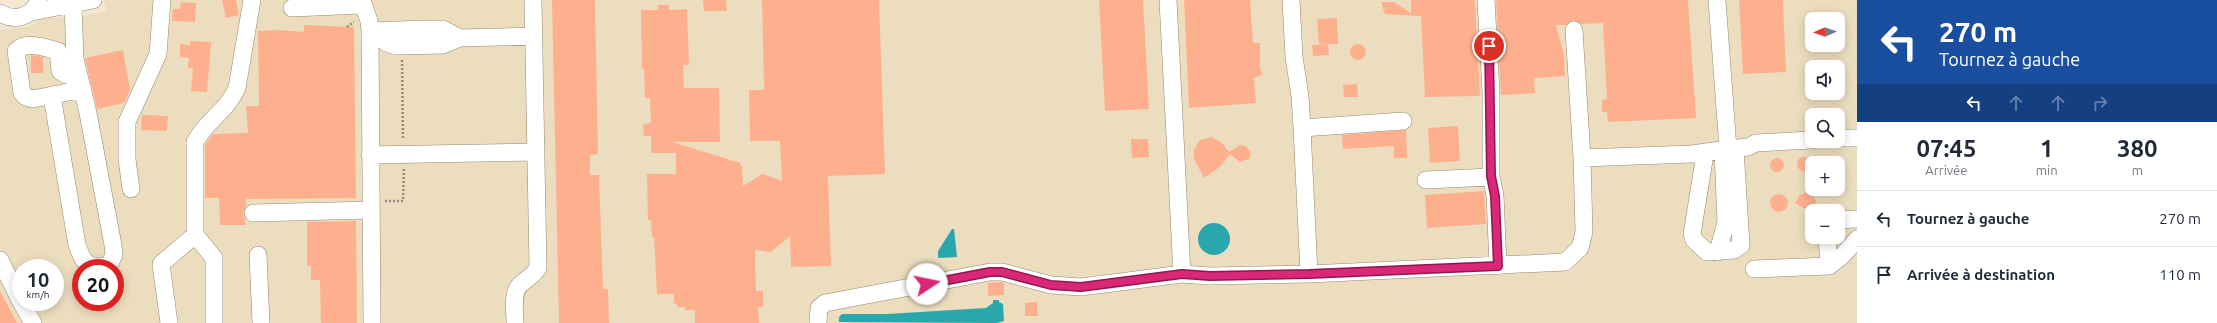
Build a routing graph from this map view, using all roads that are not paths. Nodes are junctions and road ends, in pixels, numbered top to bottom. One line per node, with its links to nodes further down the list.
1 (93, 0): 10 (street)
2 (162, 0): 33 (street)
3 (252, 0): 38 (street)
4 (533, 0): 16 (street)
5 (1168, 0): 46 (street)
6 (1291, 0): 22 (street)
7 (1486, 0): 31 (street)
8 (1717, 0): 26 (street)
9 (362, 2): 12 (street); 15 (street)
10 (66, 3): 11 (street); 18 (street)
11 (35, 6): 13 (street)
12 (292, 8)
13 (2, 17)
14 (1574, 30): 30 (street)
15 (370, 31): 17 (street); 17 (street); 29 (street)
16 (534, 36): 17 (street); 27 (street)
17 (460, 38)
18 (78, 72): 19 (street); 20 (street)
19 (83, 89): 20 (street); 20 (street)
20 (52, 96)
21 (1403, 121): 22 (street)
22 (1302, 128): 47 (street)
23 (1845, 138): 24 (street)
24 (1857, 138)
25 (1805, 140): 26 (street)
26 (1729, 149): 28 (street); 28 (street)
27 (536, 152): 29 (street); 55 (street)
28 (1705, 154): 30 (street)
29 (370, 155): 34 (street)
30 (1582, 158): 43 (street)
31 (1491, 176): 32 (street); 43 (street)
32 (1426, 180)
33 (131, 189)
34 (370, 206): 35 (street); 54 (street)
35 (252, 213)
36 (1857, 219): 37 (street)
37 (1845, 220)
38 (195, 235): 51 (street); 52 (street)
39 (1857, 239): 44 (street)
40 (1827, 244): 44 (street)
41 (258, 256): 53 (street)
42 (0, 260): 48 (street)
43 (1498, 266): 47 (street)
44 (1829, 266): 45 (street)
45 (1754, 269)
46 (1182, 274): 47 (street); 56 (street)
47 (1309, 274)
48 (12, 284)
49 (26, 311): 50 (street)
50 (33, 323)
51 (169, 323)
52 (214, 323)
53 (261, 323)
54 (372, 323)
55 (515, 323)
56 (818, 323)

